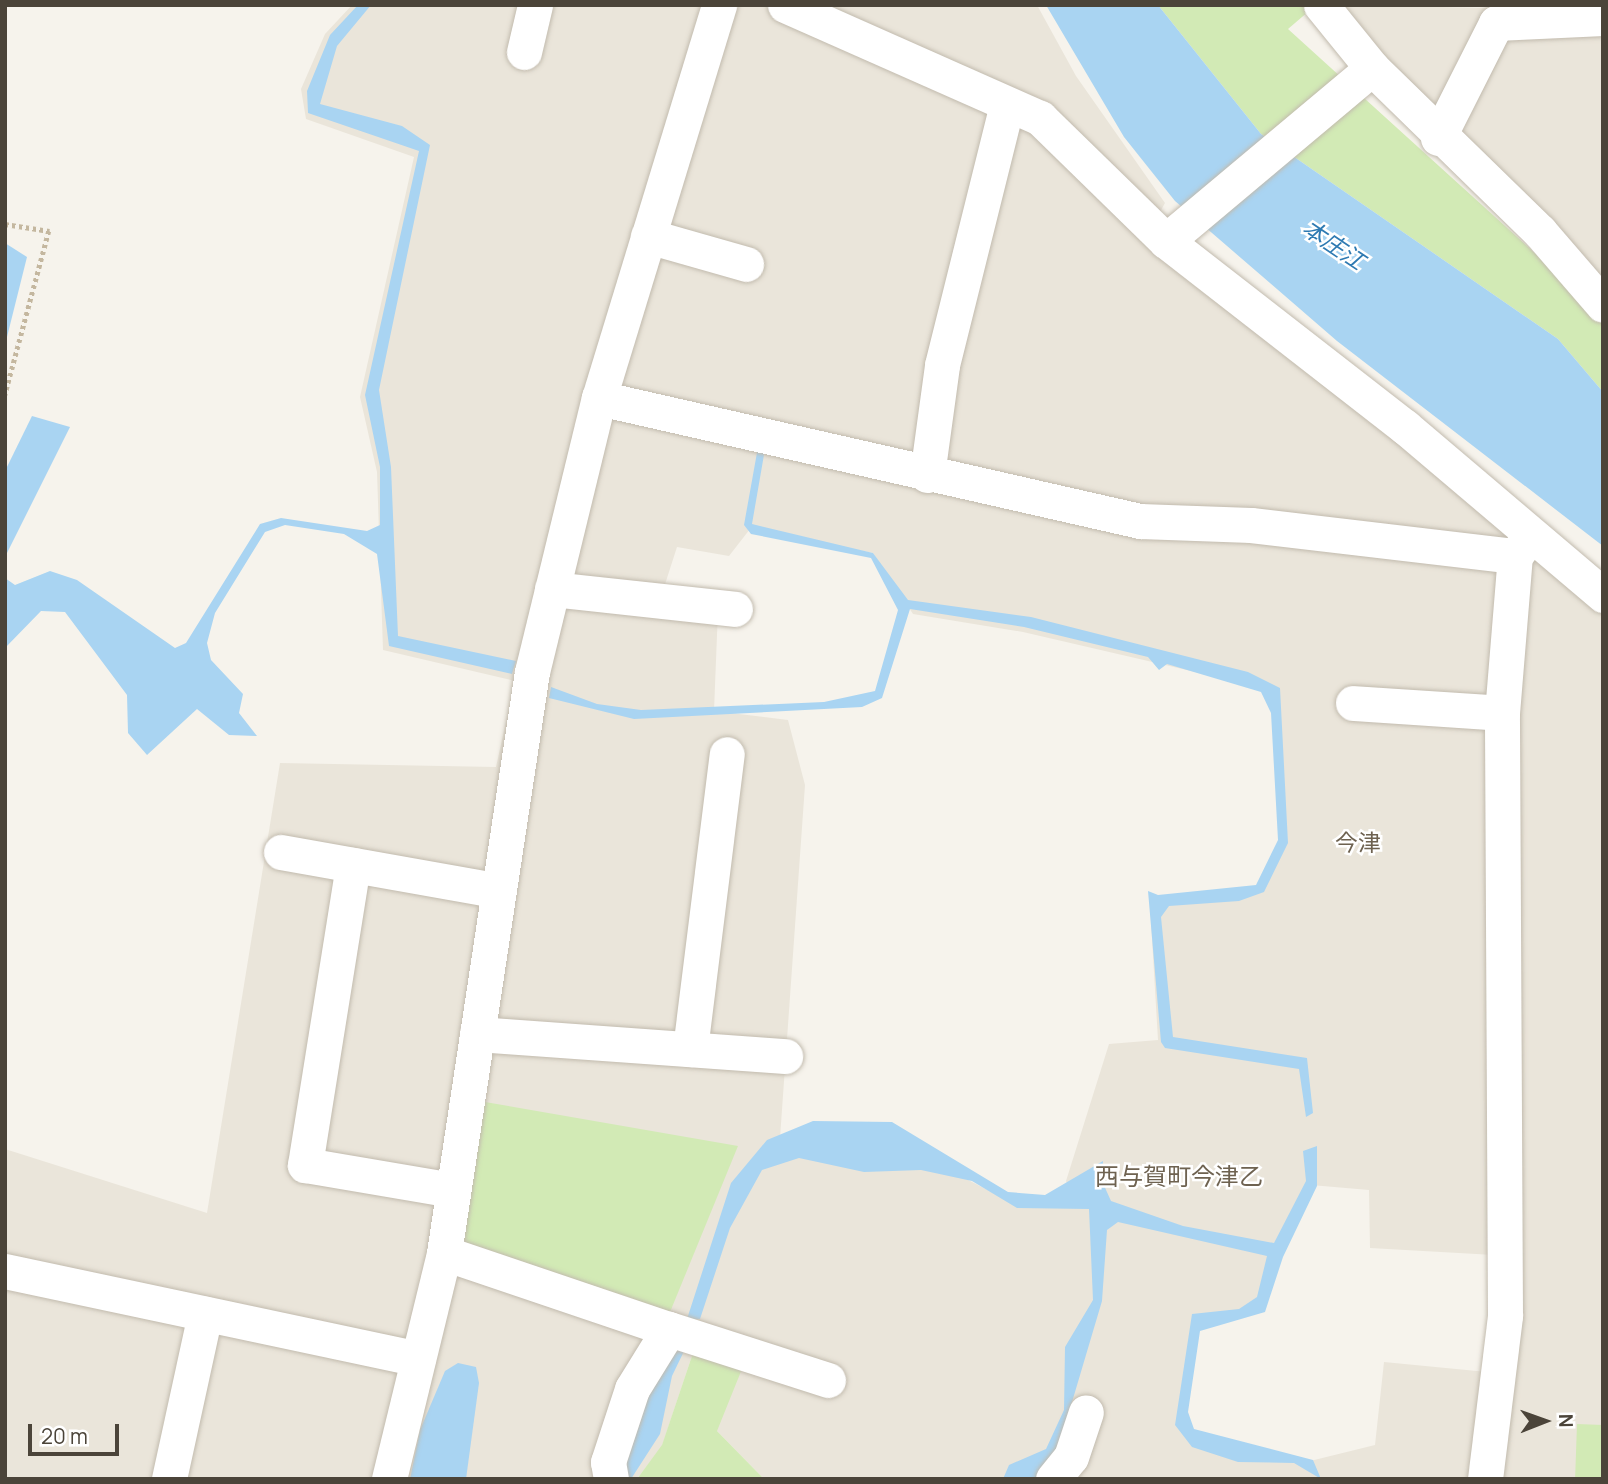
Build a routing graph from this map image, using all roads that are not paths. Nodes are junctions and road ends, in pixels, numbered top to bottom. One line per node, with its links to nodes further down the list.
1 (535, 5): 7 (street)
2 (719, 5): 11 (street)
3 (785, 5): 9 (street)
4 (1321, 5): 8 (street)
5 (1544, 12): 6 (street); 10 (street)
6 (1603, 18)
7 (524, 52)
8 (1369, 71): 10 (street); 12 (street)
9 (1007, 105): 12 (street); 16 (street)
10 (1438, 138): 14 (street)
11 (648, 236): 13 (street); 15 (street)
12 (1170, 238): 17 (street)
13 (747, 264)
14 (1603, 305)
15 (599, 398): 16 (street); 18 (street)
16 (927, 475): 17 (street)
17 (1522, 546): 19 (street); 22 (street)
18 (552, 589): 20 (street); 26 (street)
19 (1603, 595)
20 (735, 609)
21 (1353, 704): 22 (street)
22 (1502, 713): 42 (street)
23 (727, 754): 28 (street)
24 (281, 852): 25 (street)
25 (353, 865): 26 (street); 30 (street)
26 (499, 891): 27 (street)
27 (477, 1034): 28 (street); 30 (street)
28 (690, 1049): 29 (street)
29 (785, 1056)
30 (453, 1190): 31 (street)
31 (444, 1253): 34 (street); 35 (street)
32 (5, 1271): 33 (street)
33 (205, 1314): 35 (street); 38 (street)
34 (669, 1329): 36 (street); 40 (street)
35 (418, 1359): 39 (street)
36 (828, 1380)
37 (1086, 1412): 41 (street)
38 (169, 1479)
39 (389, 1479)
40 (611, 1479)
41 (1054, 1479)
42 (1485, 1479)

